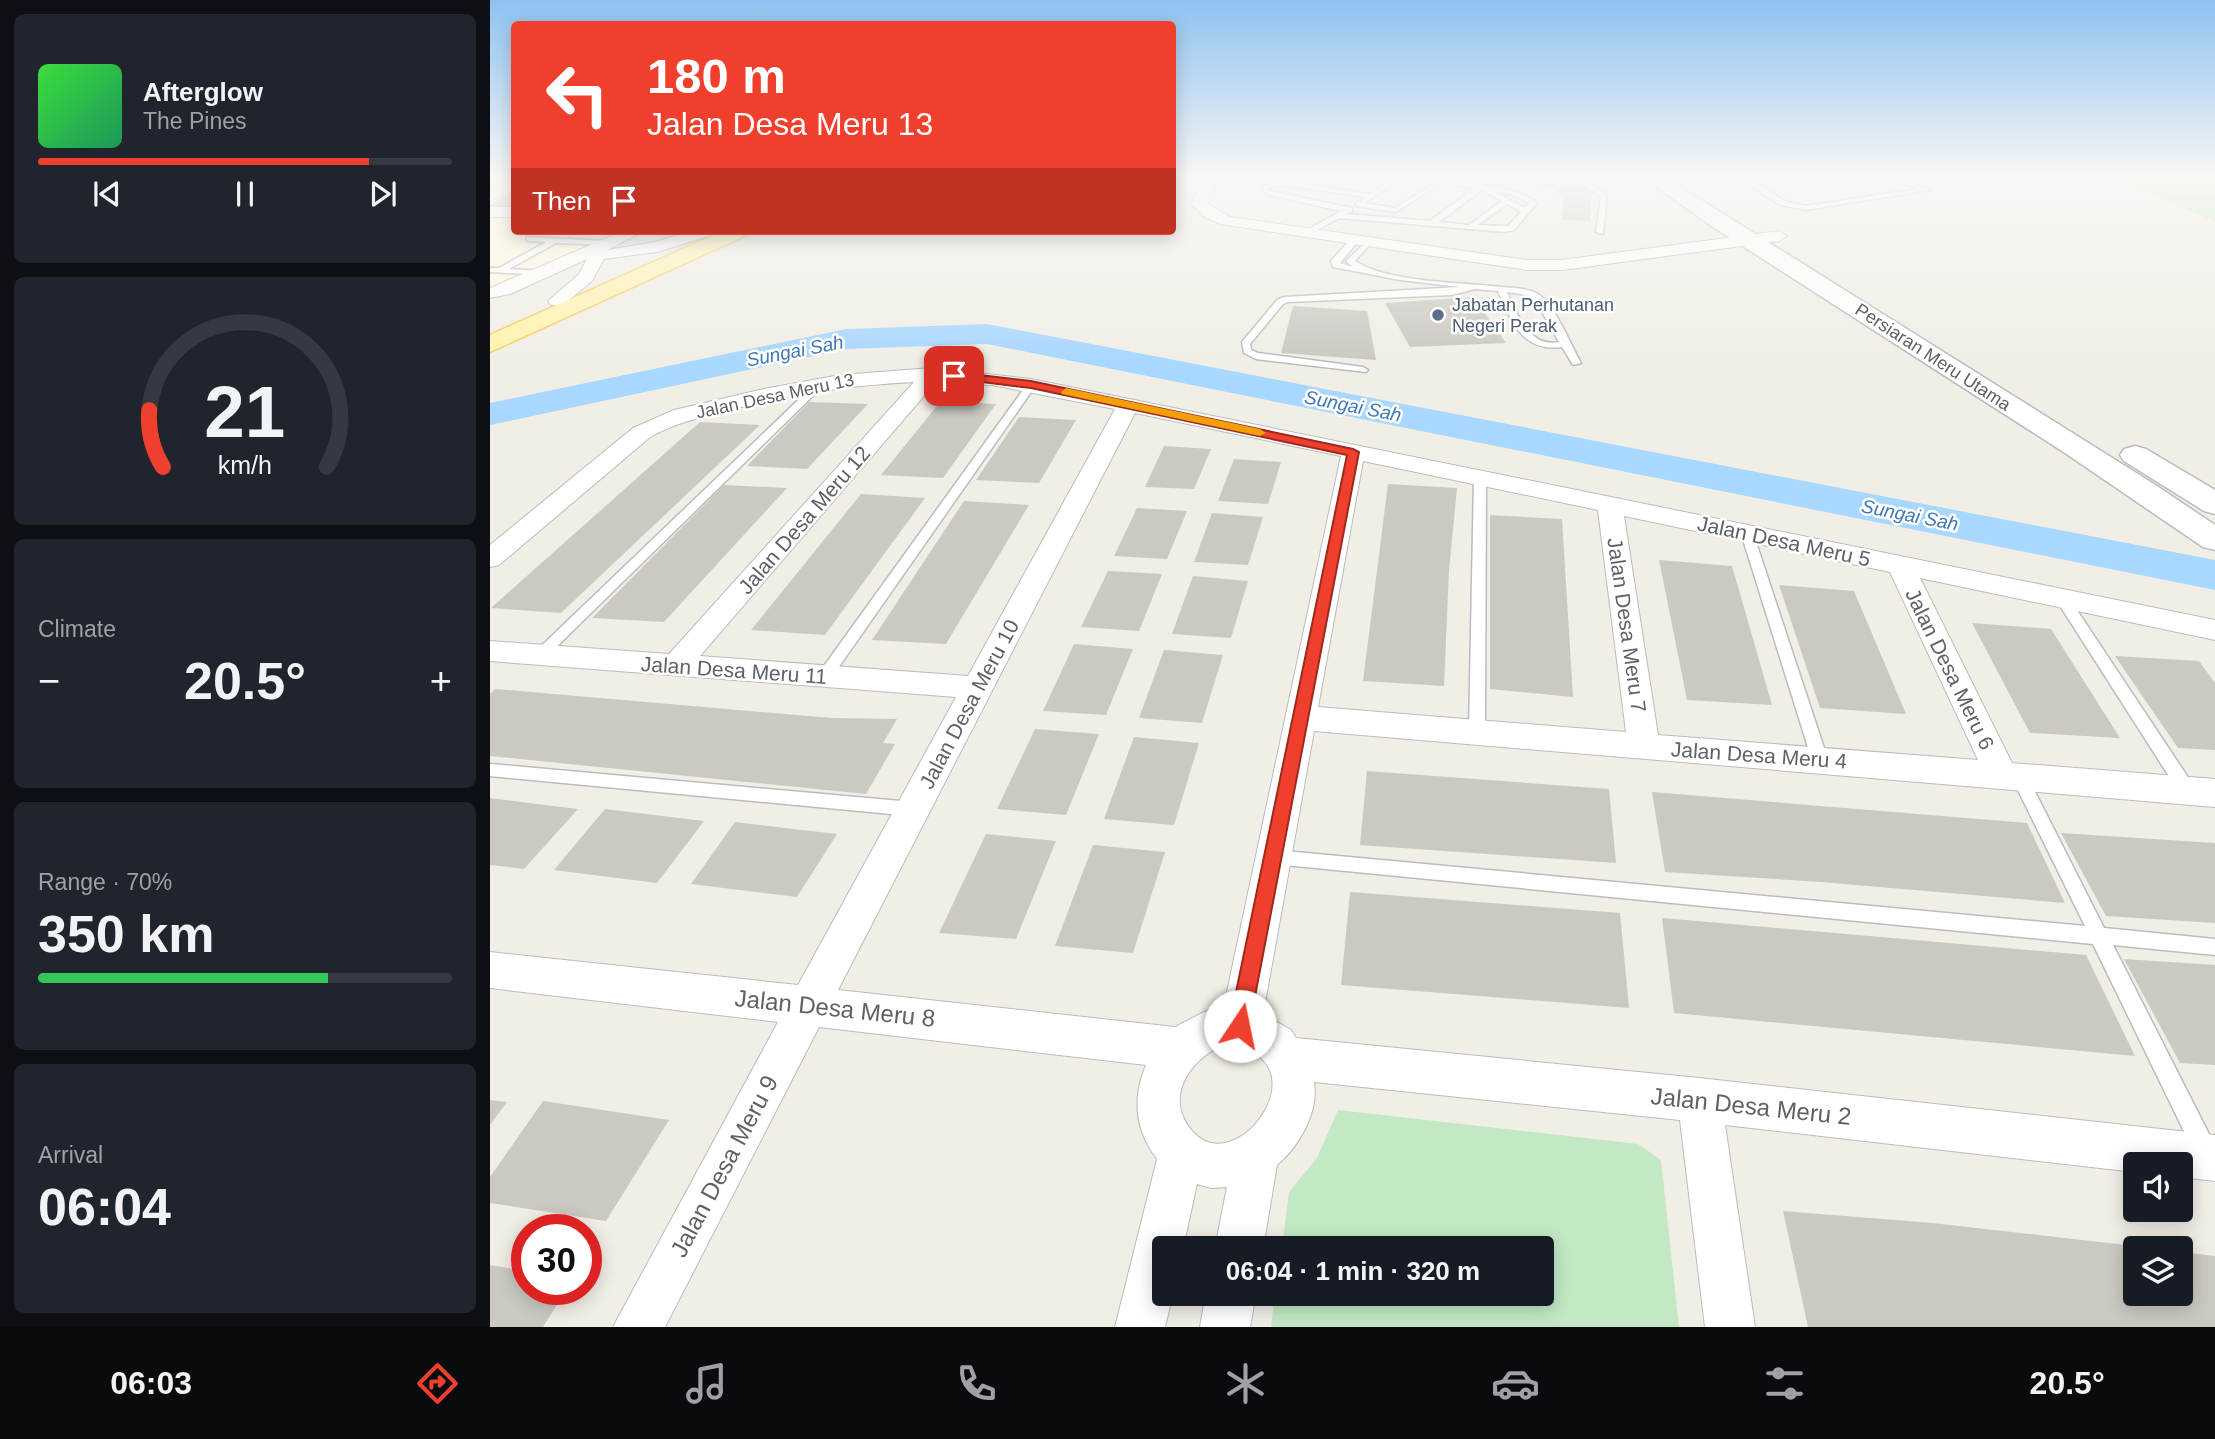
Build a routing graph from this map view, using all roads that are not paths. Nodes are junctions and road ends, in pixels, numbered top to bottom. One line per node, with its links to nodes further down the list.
1 (623, 238): 13 (street)
2 (686, 238): 13 (street)
3 (694, 238): 21 (main road)
4 (725, 238): 26 (main road)
5 (1341, 238): 11 (street)
6 (1741, 238): 12 (main road, Persiaran Meru Utama)
7 (1769, 238): 12 (street)
8 (1782, 238): 22 (main road, Persiaran Meru Utama)
9 (530, 239): 10 (lane)
10 (556, 239): 13 (lane); 15 (lane)
11 (1361, 241): 12 (street); 16 (lane); 16 (lane)
12 (1747, 242): 23 (main road, Persiaran Meru Utama)
13 (596, 252): 17 (street); 21 (street)
14 (490, 270): 15 (lane)
15 (501, 270): 17 (lane)
16 (1367, 272): 18 (lane)
17 (543, 273): 20 (street)
18 (1477, 286): 19 (lane); 28 (lane)
19 (1501, 289): 25 (lane); 25 (lane)
20 (490, 293)
21 (557, 301): 24 (main road)
22 (1924, 325): 23 (main road); 33 (main road, Persiaran Meru Utama)
23 (1889, 327): 40 (main road, Persiaran Meru Utama)
24 (490, 332)
25 (1564, 342): 27 (lane)
26 (490, 344)
27 (1576, 363)
28 (1363, 370)
29 (932, 374): 30 (street, Jalan Desa Meru 13); 31 (street, Jalan Desa Meru 13); 47 (street, Jalan Desa Meru 12)
30 (821, 383): 41 (street, Jalan Desa Meru 13); 46 (lane)
31 (1031, 385): 32 (street, Jalan Desa Meru 13); 48 (lane)
32 (1128, 405): 35 (street, Jalan Desa Meru 13); 49 (street, Jalan Desa Meru 10)
33 (2097, 432)
34 (2120, 446): 37 (main road)
35 (1353, 452): 36 (street, Jalan Desa Meru 5); 50 (street)
36 (1480, 478): 38 (street, Jalan Desa Meru 5); 51 (lane)
37 (2215, 504)
38 (1609, 505): 39 (street, Jalan Desa Meru 5); 52 (street, Jalan Desa Meru 7)
39 (1747, 533): 42 (street, Jalan Desa Meru 5); 53 (lane)
40 (2215, 540)
41 (490, 558)
42 (1900, 565): 43 (street, Jalan Desa Meru 5); 55 (street, Jalan Desa Meru 6)
43 (2062, 598): 44 (street, Jalan Desa Meru 5); 56 (lane)
44 (2215, 630)
45 (490, 651): 46 (street, Jalan Desa Meru 11)
46 (540, 655): 47 (street, Jalan Desa Meru 11)
47 (676, 665): 48 (street, Jalan Desa Meru 11)
48 (824, 677): 49 (street, Jalan Desa Meru 11)
49 (977, 688): 57 (street, Jalan Desa Meru 10)
50 (1303, 718): 51 (street, Jalan Desa Meru 4); 58 (street)
51 (1477, 733): 52 (street, Jalan Desa Meru 4)
52 (1644, 746): 53 (street, Jalan Desa Meru 4)
53 (1821, 760): 55 (street, Jalan Desa Meru 4)
54 (490, 770): 57 (lane)
55 (2009, 774): 56 (street, Jalan Desa Meru 4); 59 (lane)
56 (2201, 792)
57 (914, 810): 62 (street, Jalan Desa Meru 10)
58 (1274, 857): 59 (lane); 63 (street)
59 (2098, 936): 60 (lane); 69 (lane)
60 (2215, 947)
61 (490, 970): 62 (street, Jalan Desa Meru 8)
62 (811, 1005): 64 (street, Jalan Desa Meru 8); 72 (street, Jalan Desa Meru 9)
63 (1240, 1026): 64 (street); 65 (street)
64 (1180, 1048): 67 (street)
65 (1287, 1058): 66 (street, Jalan Desa Meru 2); 68 (street)
66 (1699, 1100): 69 (street, Jalan Desa Meru 2); 75 (street)
67 (1181, 1153): 68 (street); 73 (street)
68 (1256, 1155): 70 (street)
69 (2212, 1158)
70 (1241, 1236)
71 (1229, 1306): 74 (street)
72 (638, 1327)
73 (1140, 1327)
74 (1225, 1327)
75 (1730, 1327)

